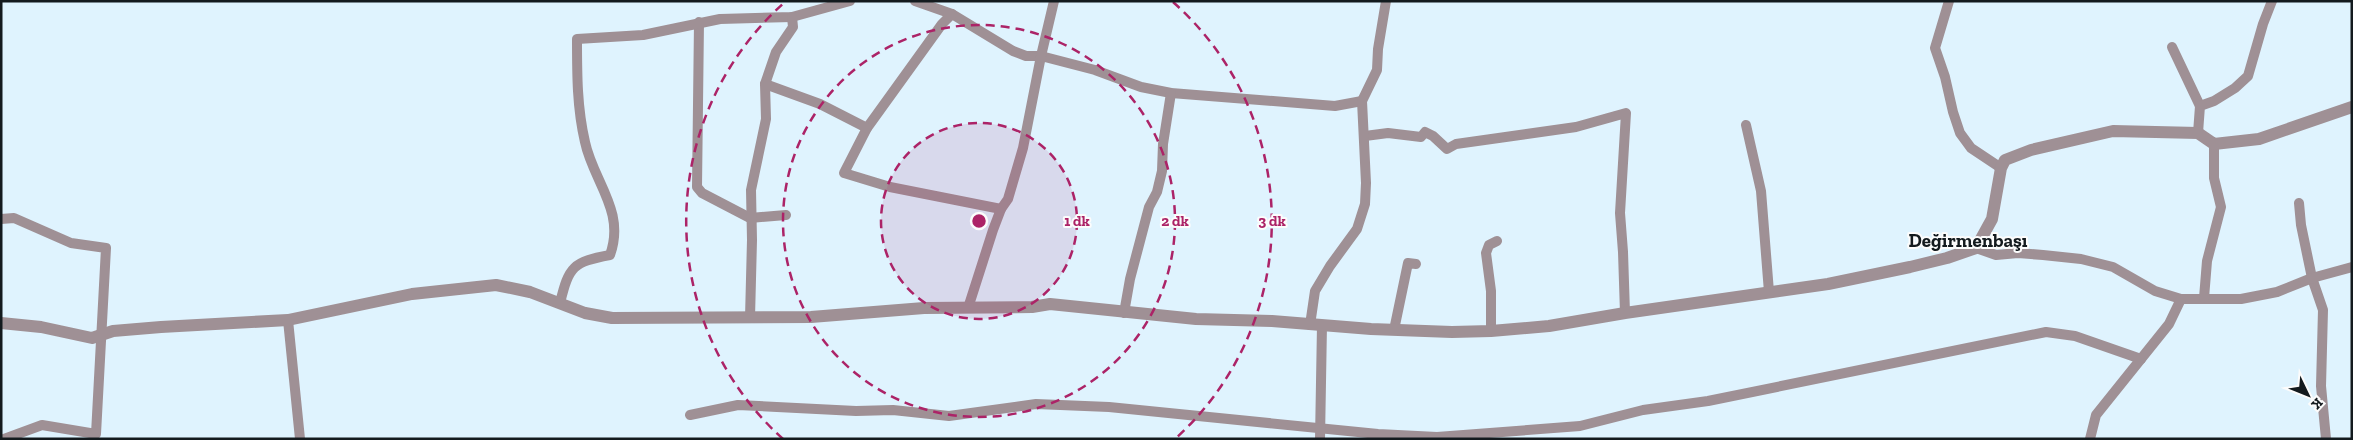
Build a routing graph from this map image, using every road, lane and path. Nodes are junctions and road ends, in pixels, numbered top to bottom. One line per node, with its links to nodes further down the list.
1 (850, 1): 8 (street)
2 (915, 1): 7 (street)
3 (1054, 1): 11 (street)
4 (1386, 1): 14 (street)
5 (1950, 1): 22 (street)
6 (2272, 1): 15 (street)
7 (952, 14): 11 (street); 18 (street)
8 (792, 17): 9 (street); 12 (street)
9 (699, 22): 26 (street); 36 (street)
10 (2172, 47): 15 (street)
11 (1041, 56): 13 (street); 24 (street)
12 (765, 84): 18 (street); 26 (street)
13 (1172, 93): 14 (street); 38 (street)
14 (1362, 101): 20 (street)
15 (2200, 106): 19 (street)
16 (2352, 107): 21 (street)
17 (1746, 125): 33 (street)
18 (867, 128): 24 (street)
19 (2198, 133): 21 (street); 22 (street)
20 (1364, 136): 39 (street); 43 (street)
21 (2214, 144): 34 (street)
22 (2001, 168): 29 (street)
23 (2299, 203): 32 (street)
24 (1001, 209): 37 (street)
25 (786, 216): 26 (street)
26 (750, 218): 40 (street)
27 (1, 219): 46 (street)
28 (1496, 241): 45 (street)
29 (1976, 248): 33 (street); 35 (street)
30 (1416, 264): 44 (street)
31 (2352, 267): 32 (street)
32 (2312, 278): 34 (street); 53 (street)
33 (1769, 292): 39 (street)
34 (2204, 298): 35 (street)
35 (2181, 299): 47 (street)
36 (560, 303): 40 (street); 41 (street)
37 (968, 308): 38 (street); 40 (street)
38 (1124, 313): 43 (street)
39 (1624, 313): 45 (street)
40 (750, 318)
41 (288, 320): 46 (street); 51 (street)
42 (1, 322): 46 (street)
43 (1316, 325): 44 (street); 49 (street)
44 (1394, 330): 45 (street)
45 (1491, 331)
46 (101, 336): 50 (street)
47 (2142, 359): 49 (street); 52 (street)
48 (690, 415): 49 (street)
49 (1320, 433)
50 (4, 439)
51 (300, 439)
52 (2090, 439)
53 (2326, 439)

